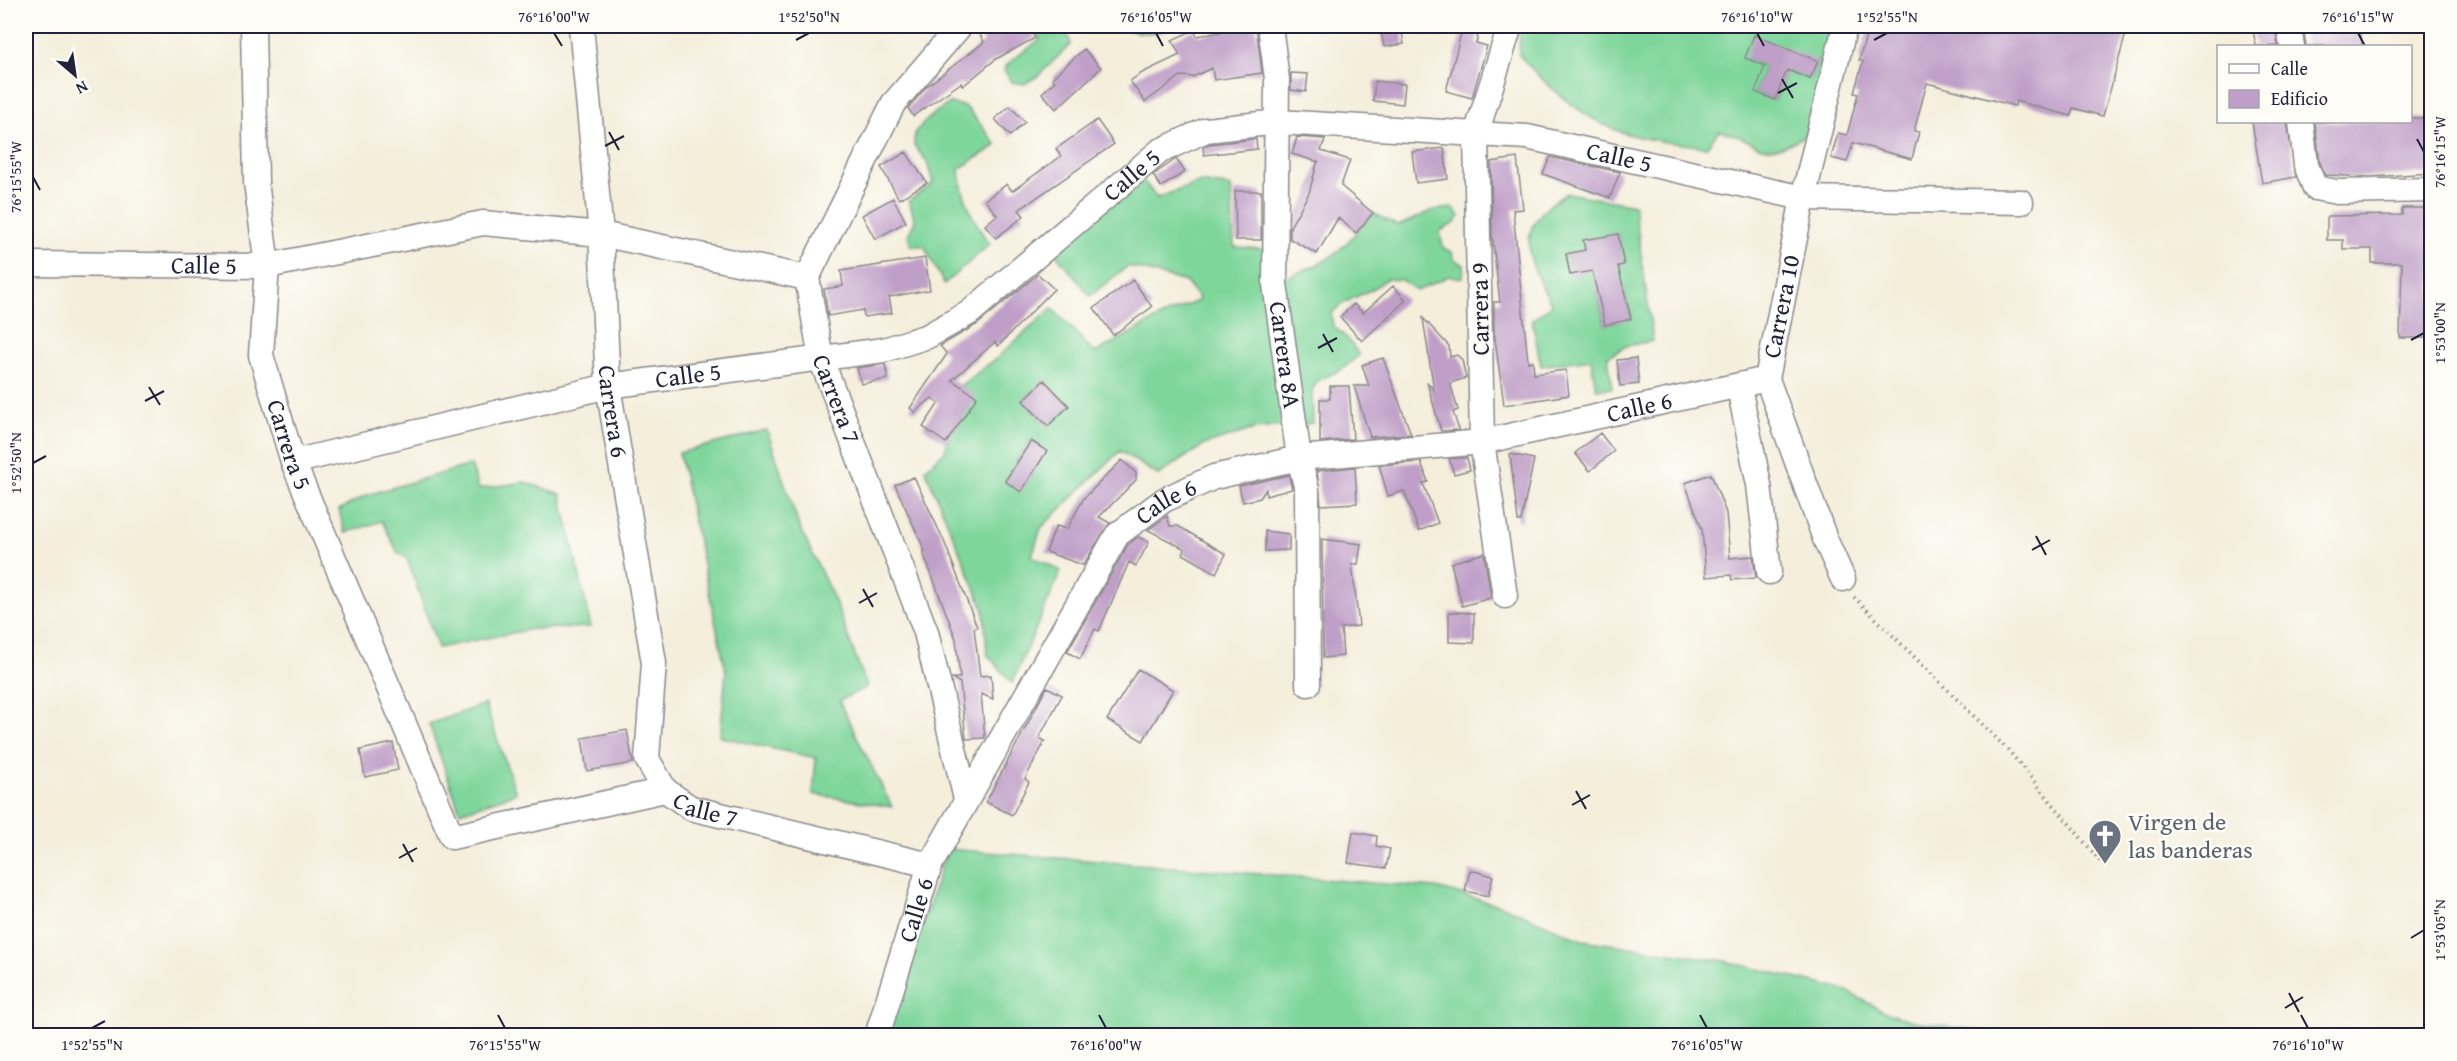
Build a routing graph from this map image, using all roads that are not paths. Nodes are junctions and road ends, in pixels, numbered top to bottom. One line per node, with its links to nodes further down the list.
1 (253, 26): 17 (street, Carrera 5)
2 (581, 26): 15 (street, Carrera 6)
3 (960, 26): 18 (street)
4 (1270, 26): 9 (street, Carrera 8A)
5 (1510, 26): 11 (street, Carrera 9)
6 (1845, 26): 13 (street, Carrera 10)
7 (2289, 26): 8 (street)
8 (2292, 45)
9 (1278, 122): 11 (street, Calle 5); 19 (street, Calle 5); 24 (street, Carrera 8A)
10 (2301, 123): 12 (street)
11 (1476, 134): 13 (street, Calle 5); 23 (street, Carrera 9)
12 (2432, 190)
13 (1803, 198): 14 (street, Calle 5); 20 (street, Carrera 10)
14 (2021, 202)
15 (601, 234): 17 (street, Calle 5); 18 (street, Calle 5); 21 (street, Carrera 6)
16 (26, 264): 17 (street, Calle 5)
17 (267, 266): 25 (street, Carrera 5)
18 (807, 278): 19 (street, Carrera 7)
19 (821, 359): 21 (street, Calle 5); 31 (street, Carrera 7)
20 (1767, 379): 22 (street, Calle 6); 27 (street, Carrera 10)
21 (608, 386): 25 (street, Calle 5); 30 (street, Carrera 6)
22 (1739, 387): 23 (street, Calle 6); 26 (street)
23 (1482, 442): 24 (street, Calle 6); 28 (street, Carrera 9)
24 (1299, 458): 29 (street, Carrera 8A); 31 (street, Calle 6)
25 (293, 462): 32 (street, Carrera 5)
26 (1769, 572)
27 (1844, 579)
28 (1505, 596)
29 (1308, 684)
30 (664, 790): 32 (street, Calle 7); 33 (street, Calle 7)
31 (966, 799): 33 (street, Calle 6)
32 (452, 837)
33 (930, 865): 34 (street, Calle 6)
34 (877, 1035)

